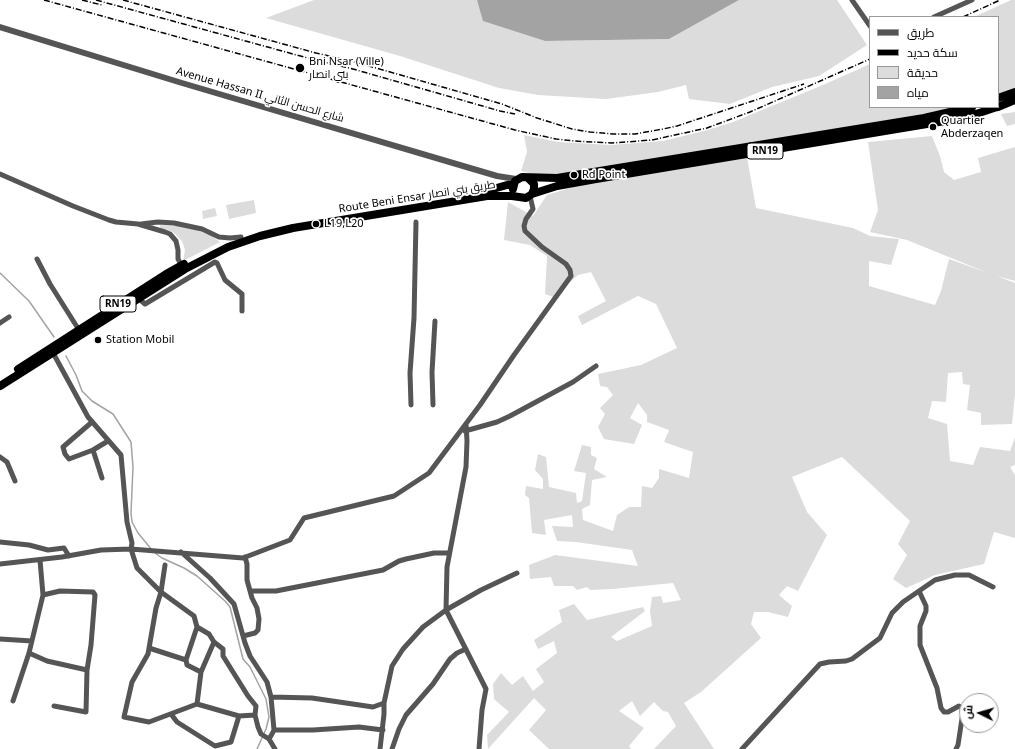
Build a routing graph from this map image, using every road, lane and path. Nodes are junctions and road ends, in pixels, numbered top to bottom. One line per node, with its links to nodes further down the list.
1 (852, 0): 4 (street)
2 (972, 0): 3 (street)
3 (936, 16)
4 (869, 25)
5 (0, 27): 14 (street, Avenue Hassan II شارع الحسن الثاني)
6 (1015, 92): 7 (highway)
7 (999, 98)
8 (1015, 100): 9 (highway, RN19)
9 (999, 107)
10 (968, 108): 13 (highway, RN19)
11 (995, 108): 15 (highway, RN19)
12 (0, 174): 18 (street)
13 (528, 178): 14 (highway, RN19); 15 (highway)
14 (514, 182): 16 (highway); 19 (highway, Route Beni Ensar طريق بني انصار / RN19)
15 (531, 195): 16 (highway, RN19); 38 (street)
16 (519, 197): 19 (highway, Route Beni Ensar طريق بني انصار / RN19)
17 (416, 222): 35 (street)
18 (138, 224): 19 (street); 20 (street)
19 (224, 242): 22 (highway, Route Beni Ensar طريق بني انصار / RN19); 23 (highway, Route Beni Ensar طريق بني انصار / RN19)
20 (178, 255): 22 (street); 24 (street)
21 (37, 259): 30 (street)
22 (183, 267): 23 (highway, Route Beni Ensar طريق بني انصار / RN19); 24 (highway, Route Beni Ensar طريق بني انصار / RN19); 25 (highway, Route Beni Ensar طريق بني انصار / RN19)
23 (197, 268): 25 (street); 26 (street)
24 (166, 274): 30 (highway, Route Beni Ensar طريق بني انصار / RN19)
25 (139, 298): 31 (highway, Route Beni Ensar طريق بني انصار / RN19)
26 (242, 311)
27 (9, 317): 29 (street)
28 (435, 321): 36 (street)
29 (0, 323)
30 (79, 330): 31 (highway, Route Beni Ensar طريق بني انصار / RN19)
31 (52, 351): 33 (highway, Route Beni Ensar طريق بني انصار / RN19); 34 (highway, Route Beni Ensar طريق بني انصار / RN19); 37 (street)
32 (596, 366): 40 (street)
33 (0, 380)
34 (0, 386)
35 (412, 405)
36 (433, 405)
37 (92, 422): 41 (street); 42 (street)
38 (466, 424): 39 (street); 40 (street)
39 (461, 431): 40 (street); 51 (street)
40 (467, 431): 49 (street)
41 (108, 441): 42 (street); 47 (street)
42 (93, 450): 44 (street)
43 (0, 457): 45 (street)
44 (102, 478)
45 (15, 481)
46 (0, 542): 50 (street)
47 (131, 548): 48 (street); 50 (street); 58 (street)
48 (181, 552): 51 (street); 63 (street)
49 (449, 553): 59 (street); 61 (street)
50 (69, 556): 52 (street)
51 (245, 557): 59 (street)
52 (40, 560): 53 (street); 60 (street)
53 (0, 564)
54 (165, 565): 58 (street)
55 (517, 573): 61 (street)
56 (993, 587): 57 (street)
57 (919, 591): 88 (street); 89 (street)
58 (160, 592): 62 (street); 67 (street)
59 (251, 592): 63 (street)
60 (44, 595): 65 (street); 71 (street)
61 (446, 610): 68 (street); 75 (street)
62 (197, 627): 66 (street); 70 (street)
63 (243, 636): 73 (street)
64 (0, 639): 65 (street)
65 (32, 641): 69 (street)
66 (214, 642): 72 (street); 79 (street)
67 (149, 648): 70 (street); 78 (street)
68 (466, 648): 86 (street); 87 (street)
69 (29, 653): 71 (street); 74 (street)
70 (186, 660): 72 (street)
71 (87, 670): 77 (street)
72 (201, 672): 76 (street)
73 (271, 697): 75 (street); 81 (street)
74 (13, 701)
75 (384, 703): 82 (street)
76 (197, 704): 78 (street); 80 (street)
77 (54, 706)
78 (171, 714): 80 (street)
79 (255, 715): 80 (street); 83 (street)
80 (239, 716)
81 (274, 730): 82 (street); 83 (street)
82 (383, 730): 85 (street)
83 (265, 736): 84 (street)
84 (274, 749)
85 (380, 749)
86 (392, 749)
87 (479, 749)
88 (742, 749)
89 (956, 749)

